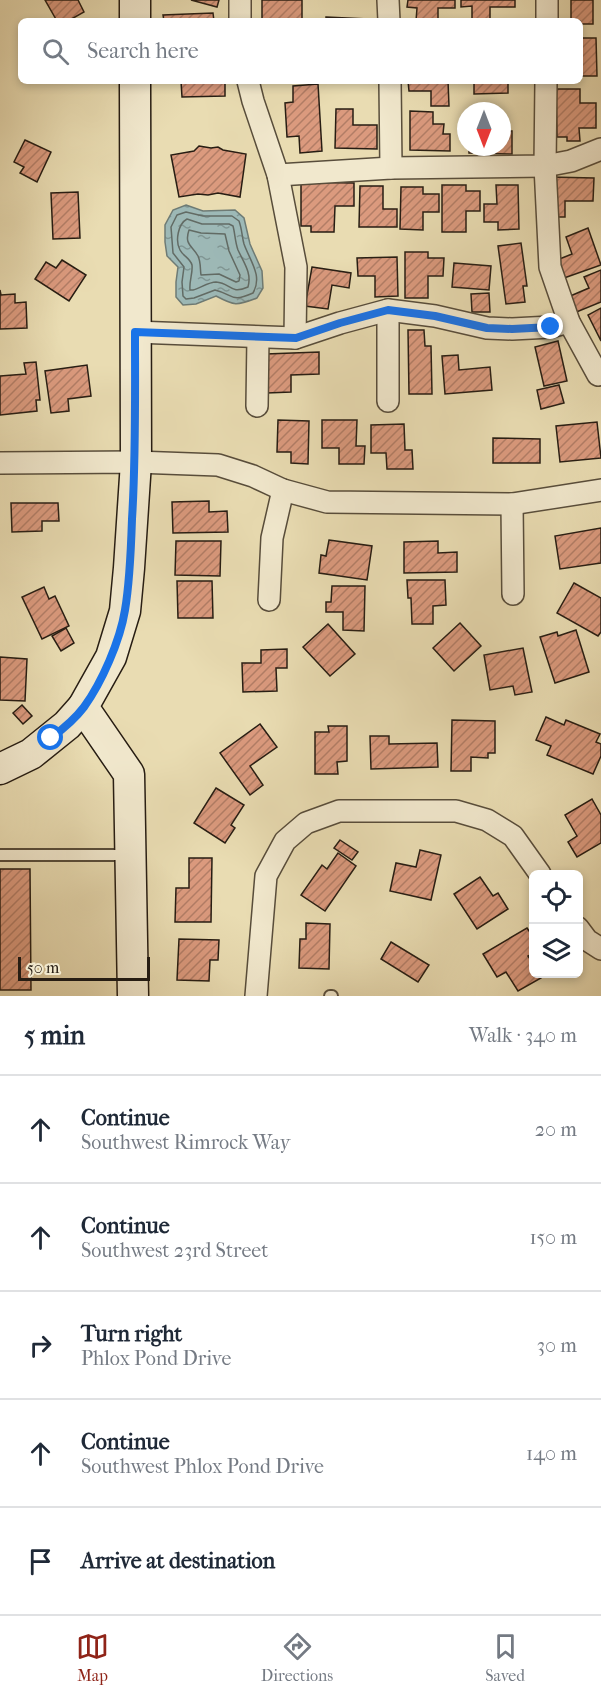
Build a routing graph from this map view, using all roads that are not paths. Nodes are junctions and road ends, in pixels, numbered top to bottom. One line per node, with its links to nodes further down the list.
1 (135, 0): 5 (street)
2 (240, 0): 6 (street)
3 (388, 0): 7 (street)
4 (547, 0): 8 (street)
5 (135, 18)
6 (240, 18)
7 (389, 18)
8 (547, 18)
9 (135, 84): 19 (street)
10 (249, 84): 16 (street)
11 (390, 84): 15 (street)
12 (546, 84): 14 (street)
13 (601, 149): 14 (street)
14 (545, 166): 15 (street); 18 (street)
15 (391, 168): 16 (street)
16 (278, 175): 21 (street)
17 (388, 310): 18 (street); 21 (street); 23 (street)
18 (569, 322): 22 (street)
19 (135, 332): 20 (street); 25 (street)
20 (258, 337): 21 (street); 24 (street)
21 (296, 338)
22 (598, 375)
23 (388, 401)
24 (257, 406)
25 (136, 462): 26 (street); 27 (street); 32 (street)
26 (0, 463)
27 (283, 490): 29 (street); 31 (street)
28 (601, 490): 29 (street)
29 (512, 504): 30 (street)
30 (513, 594)
31 (269, 600)
32 (83, 707): 33 (street); 35 (street)
33 (0, 769)
34 (0, 855): 35 (lane)
35 (131, 855): 39 (street)
36 (537, 870): 40 (street)
37 (583, 934): 38 (street)
38 (601, 949)
39 (133, 996)
40 (256, 996)

